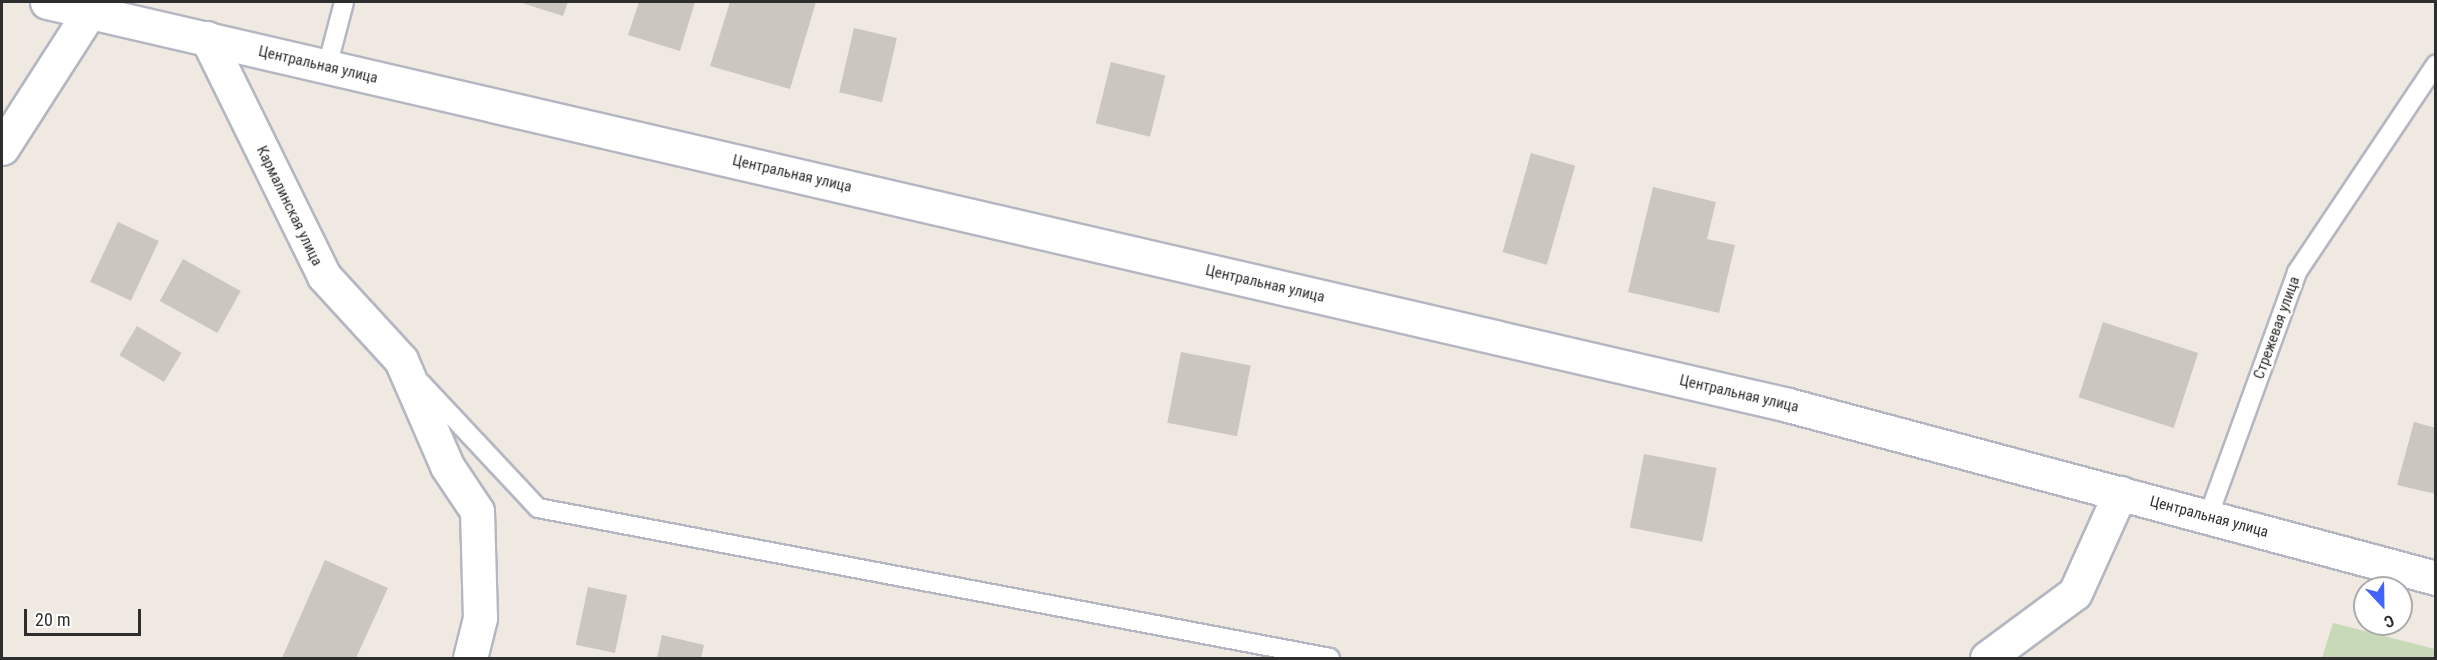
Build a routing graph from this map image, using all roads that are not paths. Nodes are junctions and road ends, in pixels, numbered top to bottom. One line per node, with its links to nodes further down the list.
1 (47, 2): 3 (street, Центральная улица)
2 (344, 2): 6 (lane)
3 (90, 11): 4 (street, Центральная улица); 7 (street)
4 (207, 38): 6 (street, Центральная улица); 8 (street, Кармалинская улица)
5 (2436, 64): 10 (lane, Стрежевая улица)
6 (327, 67): 9 (street, Центральная улица)
7 (2, 148)
8 (401, 360): 12 (street, Кармалинская улица); 13 (lane)
9 (2120, 494): 10 (street, Центральная улица); 14 (street)
10 (2208, 517): 11 (street, Центральная улица)
11 (2436, 578)
12 (470, 658)
13 (1330, 658)
14 (1987, 658)

